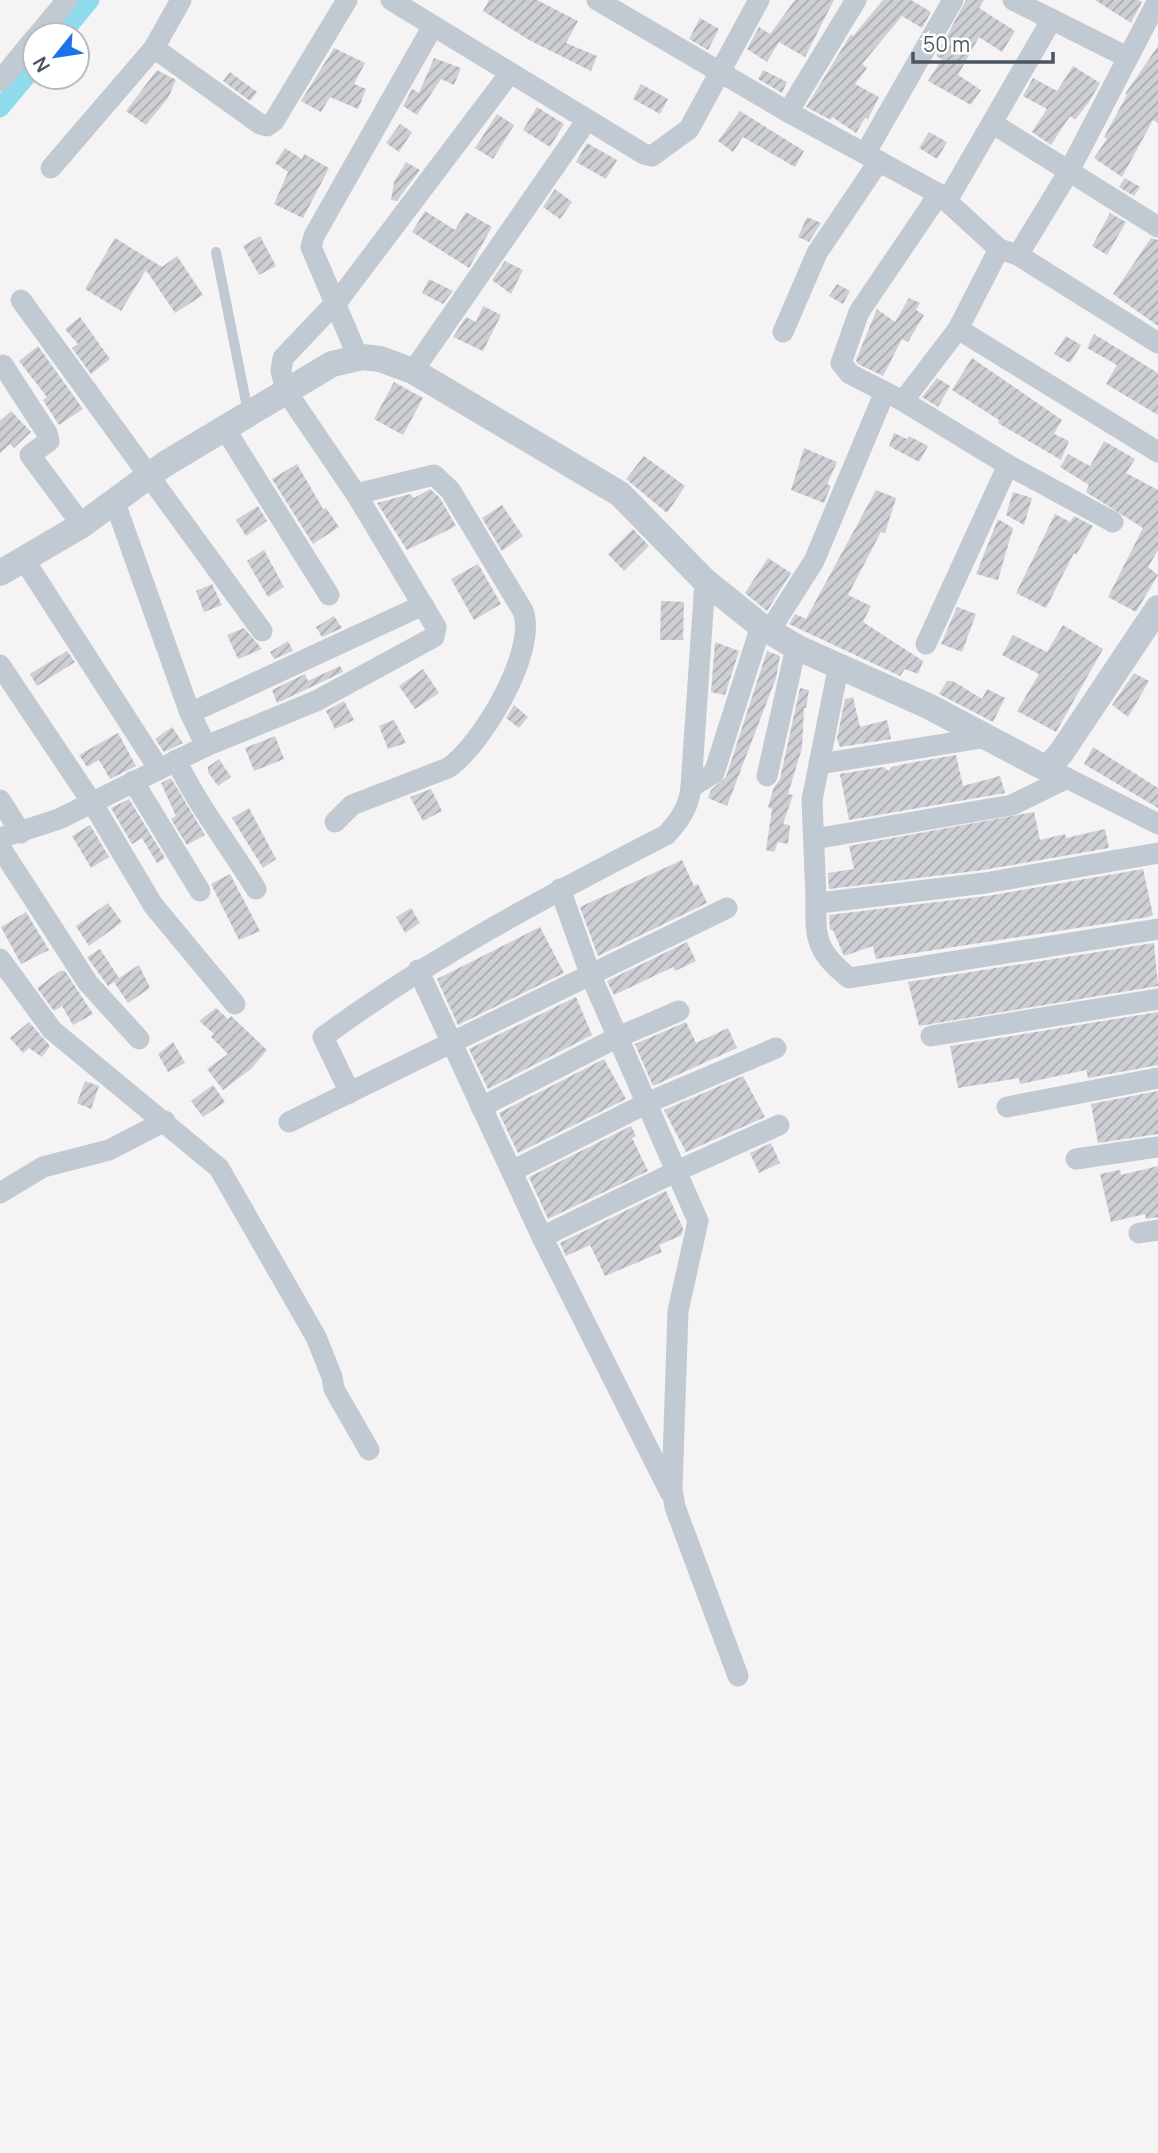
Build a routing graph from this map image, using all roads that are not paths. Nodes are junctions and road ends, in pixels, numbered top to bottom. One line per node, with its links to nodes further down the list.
1 (67, 0): 12 (street)
2 (181, 0): 14 (street)
3 (347, 0): 14 (street)
4 (391, 0): 13 (street)
5 (597, 0): 17 (street)
6 (759, 0): 17 (street)
7 (856, 0): 20 (street)
8 (953, 0): 23 (street)
9 (1013, 0): 11 (street)
10 (1158, 0): 16 (street)
11 (1052, 19): 16 (street); 22 (street)
12 (49, 21)
13 (433, 26): 18 (street); 31 (street)
14 (154, 48): 24 (street)
15 (21, 55): 19 (street)
16 (1127, 57): 25 (street)
17 (721, 71): 20 (street); 21 (street)
18 (510, 73): 21 (street); 31 (street)
19 (0, 81)
20 (788, 112): 23 (street)
21 (587, 120): 37 (street)
22 (992, 123): 25 (street); 26 (street)
23 (872, 156): 26 (street); 33 (street)
24 (51, 168)
25 (1068, 173): 27 (street); 29 (street)
26 (943, 196): 29 (street); 39 (street)
27 (1155, 219)
28 (216, 252): 40 (lane)
29 (1009, 252): 32 (street); 34 (street)
30 (21, 300): 44 (street)
31 (335, 302): 35 (street); 38 (street)
32 (958, 329): 39 (street); 42 (street)
33 (783, 332)
34 (1158, 343)
35 (358, 357): 37 (street); 38 (street)
36 (3, 365): 48 (street)
37 (413, 371): 51 (street)
38 (285, 391): 40 (street); 45 (street)
39 (894, 398): 43 (street); 55 (street)
40 (248, 412): 41 (street)
41 (225, 429): 44 (street); 52 (street)
42 (1158, 452)
43 (1008, 465): 47 (street); 57 (street)
44 (151, 476): 46 (street); 56 (street)
45 (356, 495): 53 (street); 73 (street)
46 (114, 500): 48 (street); 61 (street)
47 (1113, 522)
48 (82, 525): 49 (street)
49 (23, 558): 50 (street); 64 (street)
50 (0, 573)
51 (705, 582): 55 (street); 69 (street)
52 (329, 595)
53 (423, 605): 61 (street); 63 (street)
54 (1158, 608): 66 (street)
55 (766, 628): 58 (street); 69 (street)
56 (262, 631)
57 (926, 644)
58 (796, 646): 59 (street); 67 (street)
59 (838, 664): 62 (street); 65 (street)
60 (0, 665): 71 (street)
61 (190, 713): 63 (street)
62 (988, 737): 65 (street); 66 (street)
63 (206, 746): 64 (street)
64 (168, 764): 68 (street); 79 (street)
65 (819, 764): 75 (street)
66 (1057, 773): 72 (street); 75 (street)
67 (767, 776)
68 (133, 781): 71 (street); 81 (street)
69 (691, 787): 80 (street)
70 (0, 800): 74 (street)
71 (93, 804): 74 (street); 89 (street)
72 (1157, 820): 78 (street)
73 (335, 822)
74 (10, 836)
75 (814, 839): 82 (street)
76 (0, 847): 93 (street)
77 (1158, 853): 78 (street)
78 (1134, 857): 82 (street)
79 (256, 889)
80 (560, 889): 86 (street); 87 (street)
81 (200, 891)
82 (816, 898): 84 (street)
83 (727, 908): 87 (street)
84 (1158, 929)
85 (0, 960): 101 (street)
86 (418, 970): 94 (street); 97 (street)
87 (591, 976): 92 (street); 94 (street)
88 (1158, 999): 91 (street)
89 (235, 1004)
90 (679, 1011): 92 (street)
91 (931, 1036)
92 (618, 1037): 98 (street); 99 (street)
93 (139, 1039)
94 (452, 1043): 97 (street); 99 (street)
95 (776, 1048): 98 (street)
96 (1158, 1078): 100 (street)
97 (350, 1093): 102 (street)
98 (648, 1103): 106 (street); 107 (street)
99 (481, 1107): 106 (street)
100 (1007, 1107)
101 (164, 1121): 108 (street); 110 (street)
102 (289, 1122)
103 (779, 1125): 107 (street)
104 (1158, 1147): 105 (street)
105 (1076, 1159)
106 (512, 1171): 109 (street)
107 (677, 1171): 109 (street); 111 (street)
108 (0, 1192)
109 (542, 1237): 111 (street)
110 (369, 1450)
111 (673, 1497): 112 (street)
112 (738, 1676)

